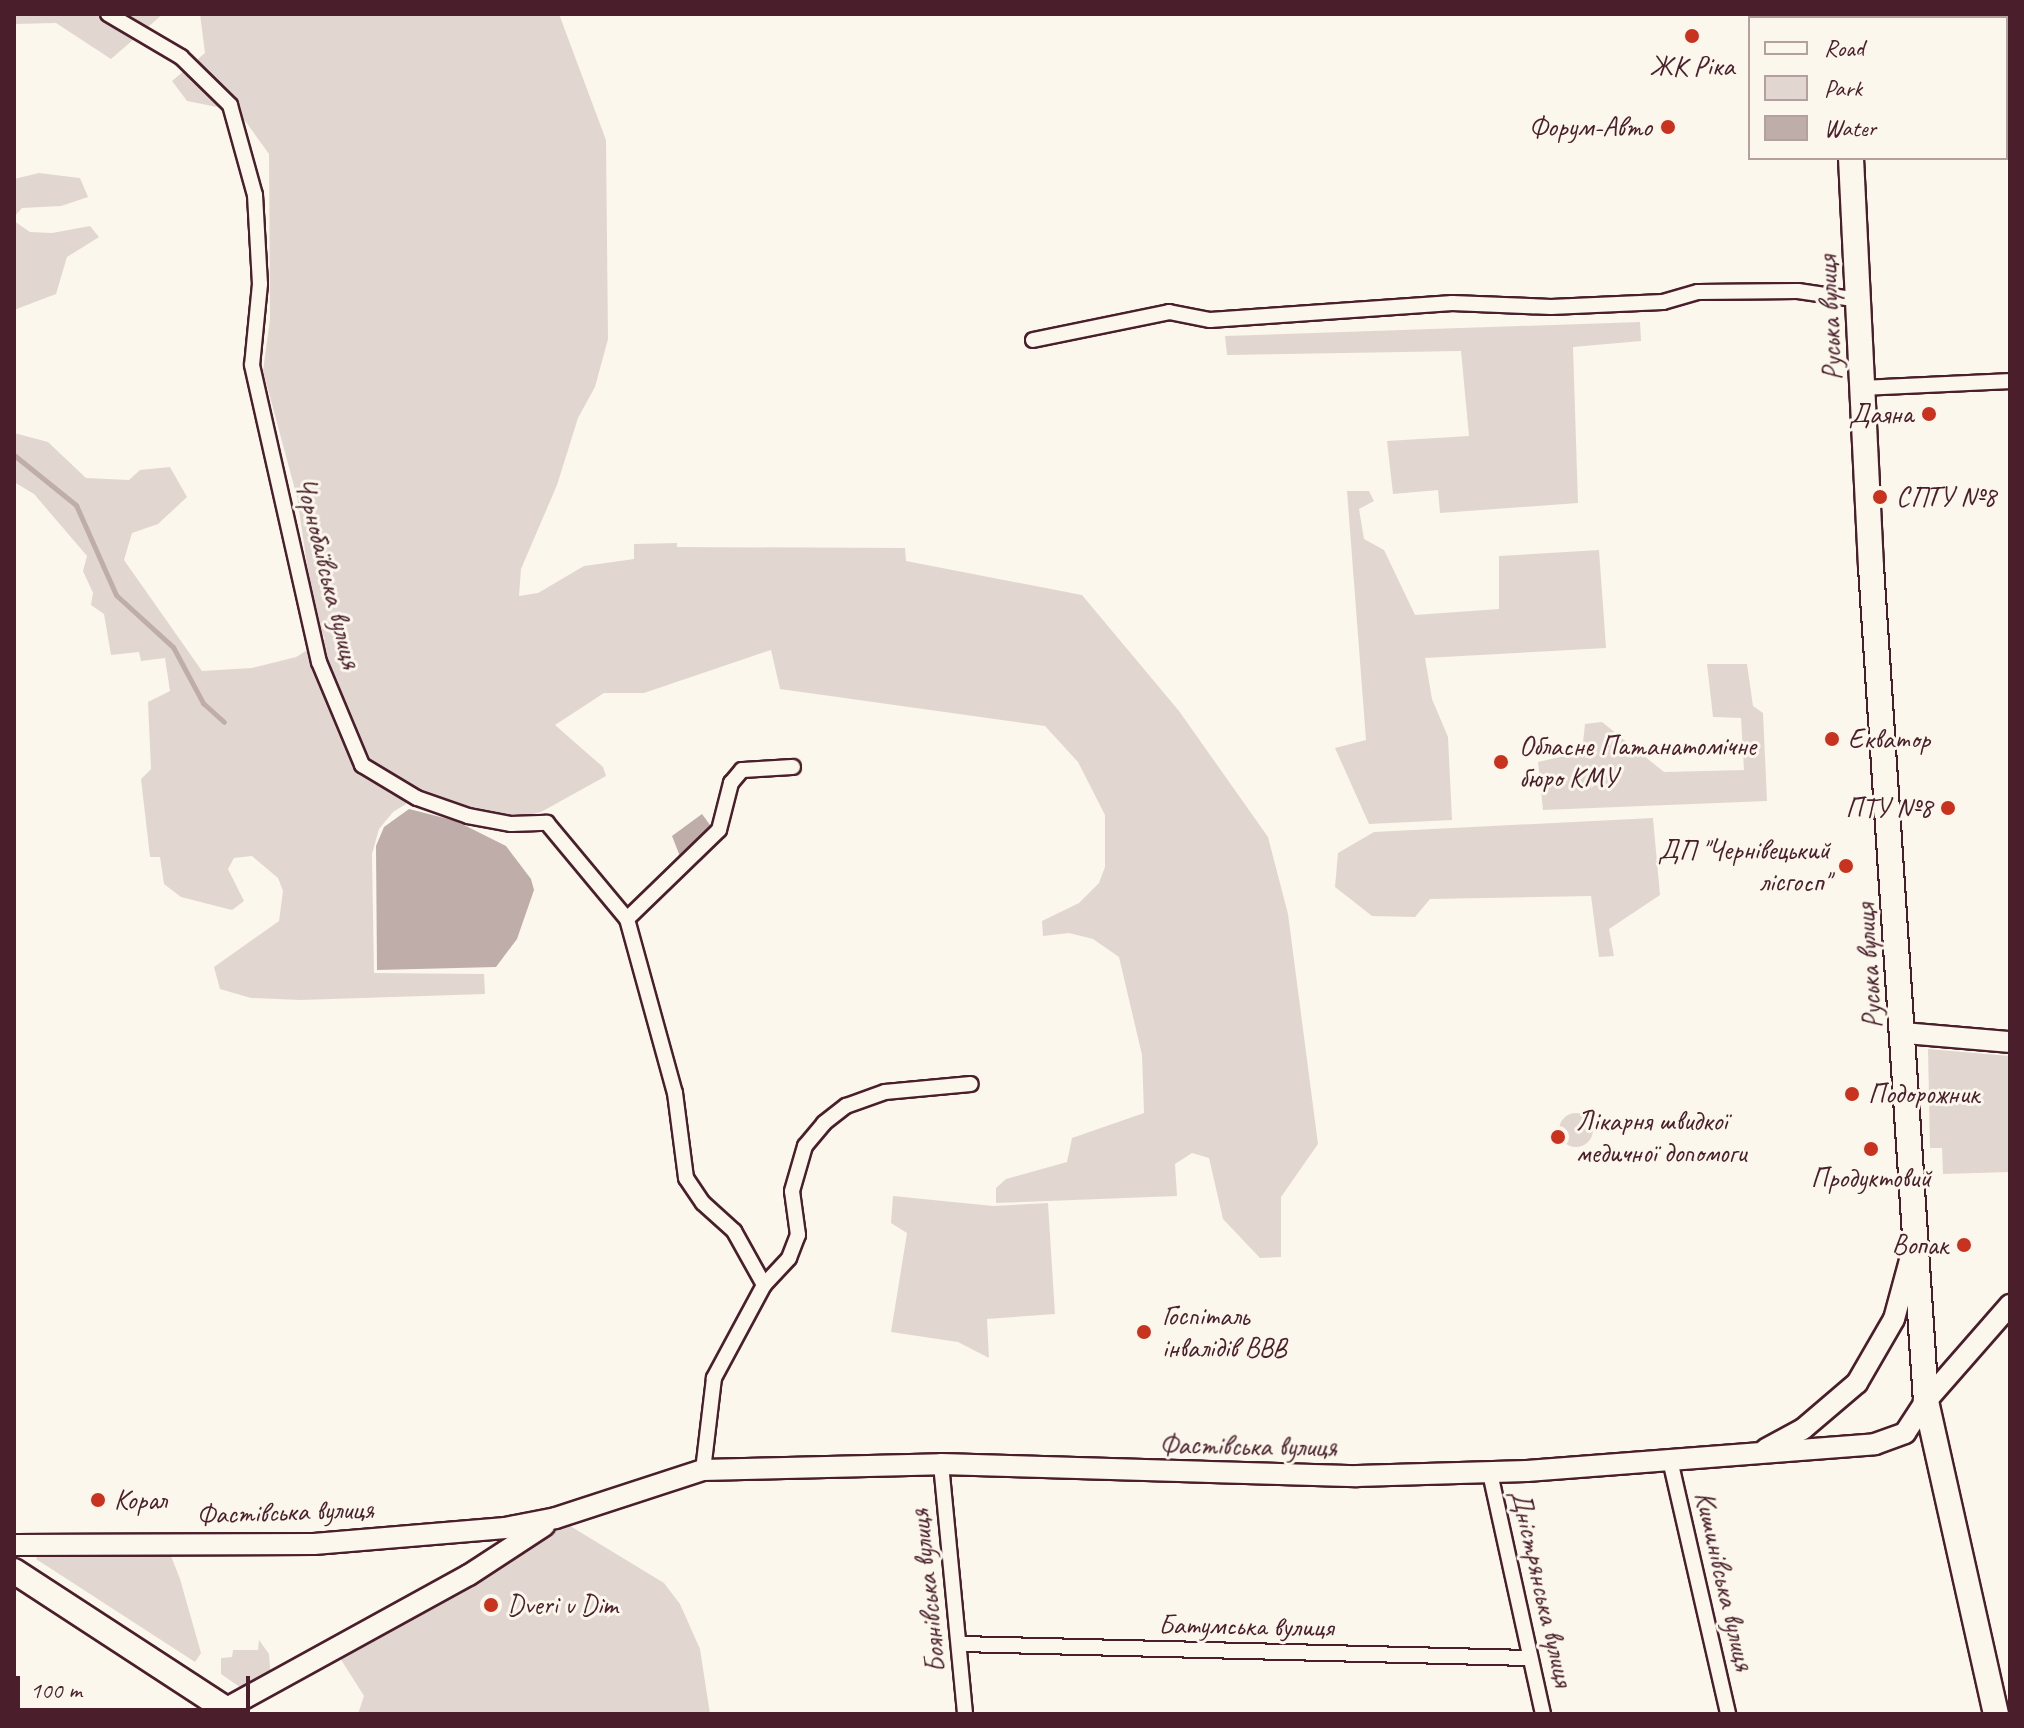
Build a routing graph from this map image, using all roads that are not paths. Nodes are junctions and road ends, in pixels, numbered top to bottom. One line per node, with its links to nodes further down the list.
1 (108, 14): 8 (street, Чорнобаївська вулиця)
2 (1851, 160): 3 (main road, Руська вулиця)
3 (1860, 300): 4 (street); 6 (main road, Руська вулиця)
4 (1033, 340)
5 (2010, 381): 6 (street)
6 (1863, 388): 9 (main road, Руська вулиця)
7 (793, 767): 8 (street)
8 (627, 919): 13 (street, Чорнобаївська вулиця)
9 (1904, 1033): 10 (main road); 12 (main road, Руська вулиця)
10 (2010, 1042)
11 (971, 1084): 13 (street)
12 (1913, 1237): 15 (main road, Руська вулиця); 16 (main road)
13 (764, 1285): 19 (street)
14 (2010, 1305): 15 (main road, Фастівська вулиця)
15 (1926, 1401): 16 (main road, Фастівська вулиця); 30 (main road, Руська вулиця)
16 (1759, 1453): 17 (main road, Фастівська вулиця)
17 (1670, 1460): 20 (main road, Фастівська вулиця); 29 (street, Кишинівська вулиця)
18 (941, 1464): 19 (main road, Фастівська вулиця); 20 (main road, Фастівська вулиця); 24 (street, Боянівська вулиця)
19 (703, 1470): 21 (main road, Фастівська вулиця)
20 (1490, 1473): 25 (street, Дністрянська вулиця)
21 (556, 1518): 22 (main road, Фастівська вулиця); 26 (main road, Фастівська вулиця)
22 (24, 1546): 23 (main road)
23 (23, 1576): 26 (main road)
24 (960, 1644): 25 (street, Батумська вулиця); 27 (street, Боянівська вулиця)
25 (1530, 1658): 28 (street, Дністрянська вулиця)
26 (226, 1712)
27 (965, 1714)
28 (1543, 1714)
29 (1728, 1714)
30 (1996, 1714)

